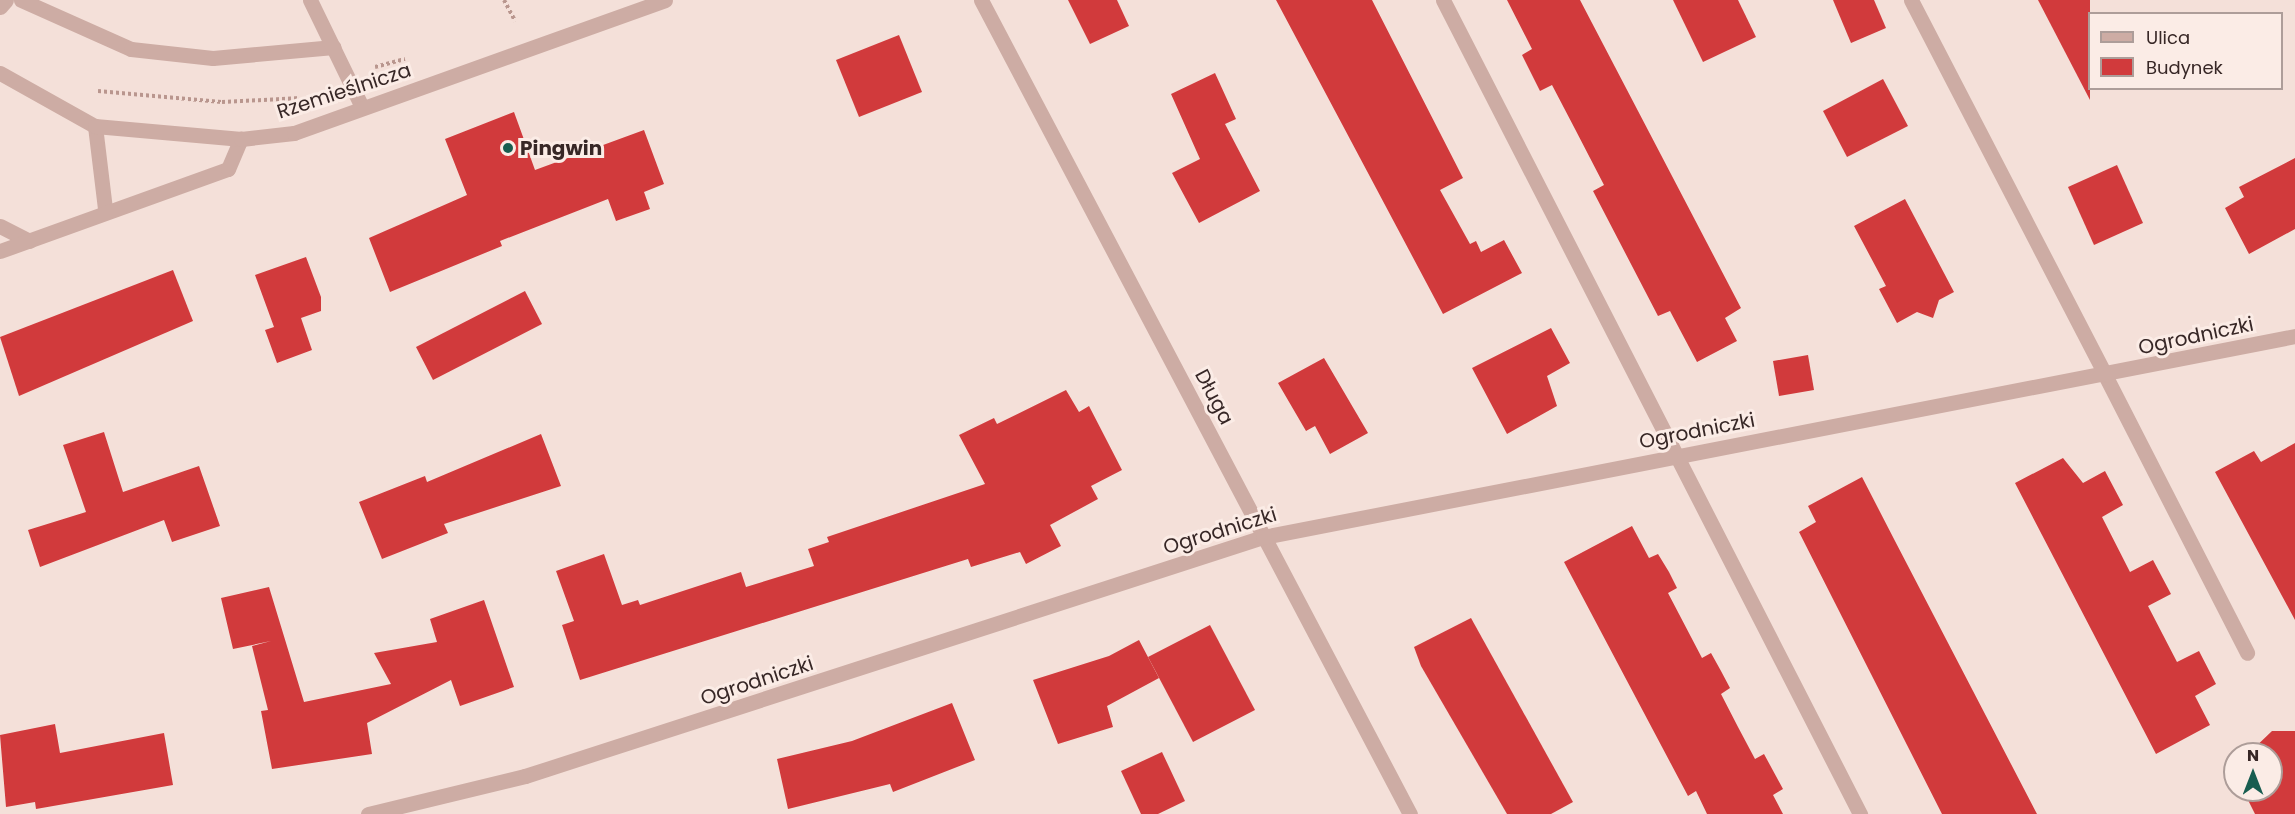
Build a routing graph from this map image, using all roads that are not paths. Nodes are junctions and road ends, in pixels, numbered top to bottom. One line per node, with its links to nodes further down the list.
1 (6, 0): 8 (street)
2 (21, 0): 9 (street)
3 (310, 0): 9 (street)
4 (665, 0): 11 (street, Rzemieślnicza)
5 (981, 0): 21 (street, Długa)
6 (1443, 0): 20 (street)
7 (1911, 0): 19 (street)
8 (0, 7)
9 (334, 47): 11 (street)
10 (0, 73): 12 (street, Rzemieślnicza)
11 (362, 107): 13 (street, Rzemieślnicza)
12 (95, 126): 13 (street, Rzemieślnicza); 14 (street)
13 (241, 139): 14 (street)
14 (105, 209): 16 (street)
15 (0, 226): 16 (street)
16 (29, 241): 17 (street)
17 (0, 251)
18 (2295, 336): 19 (street, Ogrodniczki)
19 (2105, 375): 20 (street, Ogrodniczki); 22 (street)
20 (1676, 456): 21 (street, Ogrodniczki); 25 (street)
21 (1263, 537): 23 (street, Ogrodniczki); 24 (street, Długa)
22 (2247, 653)
23 (368, 814)
24 (1410, 814)
25 (1860, 814)

